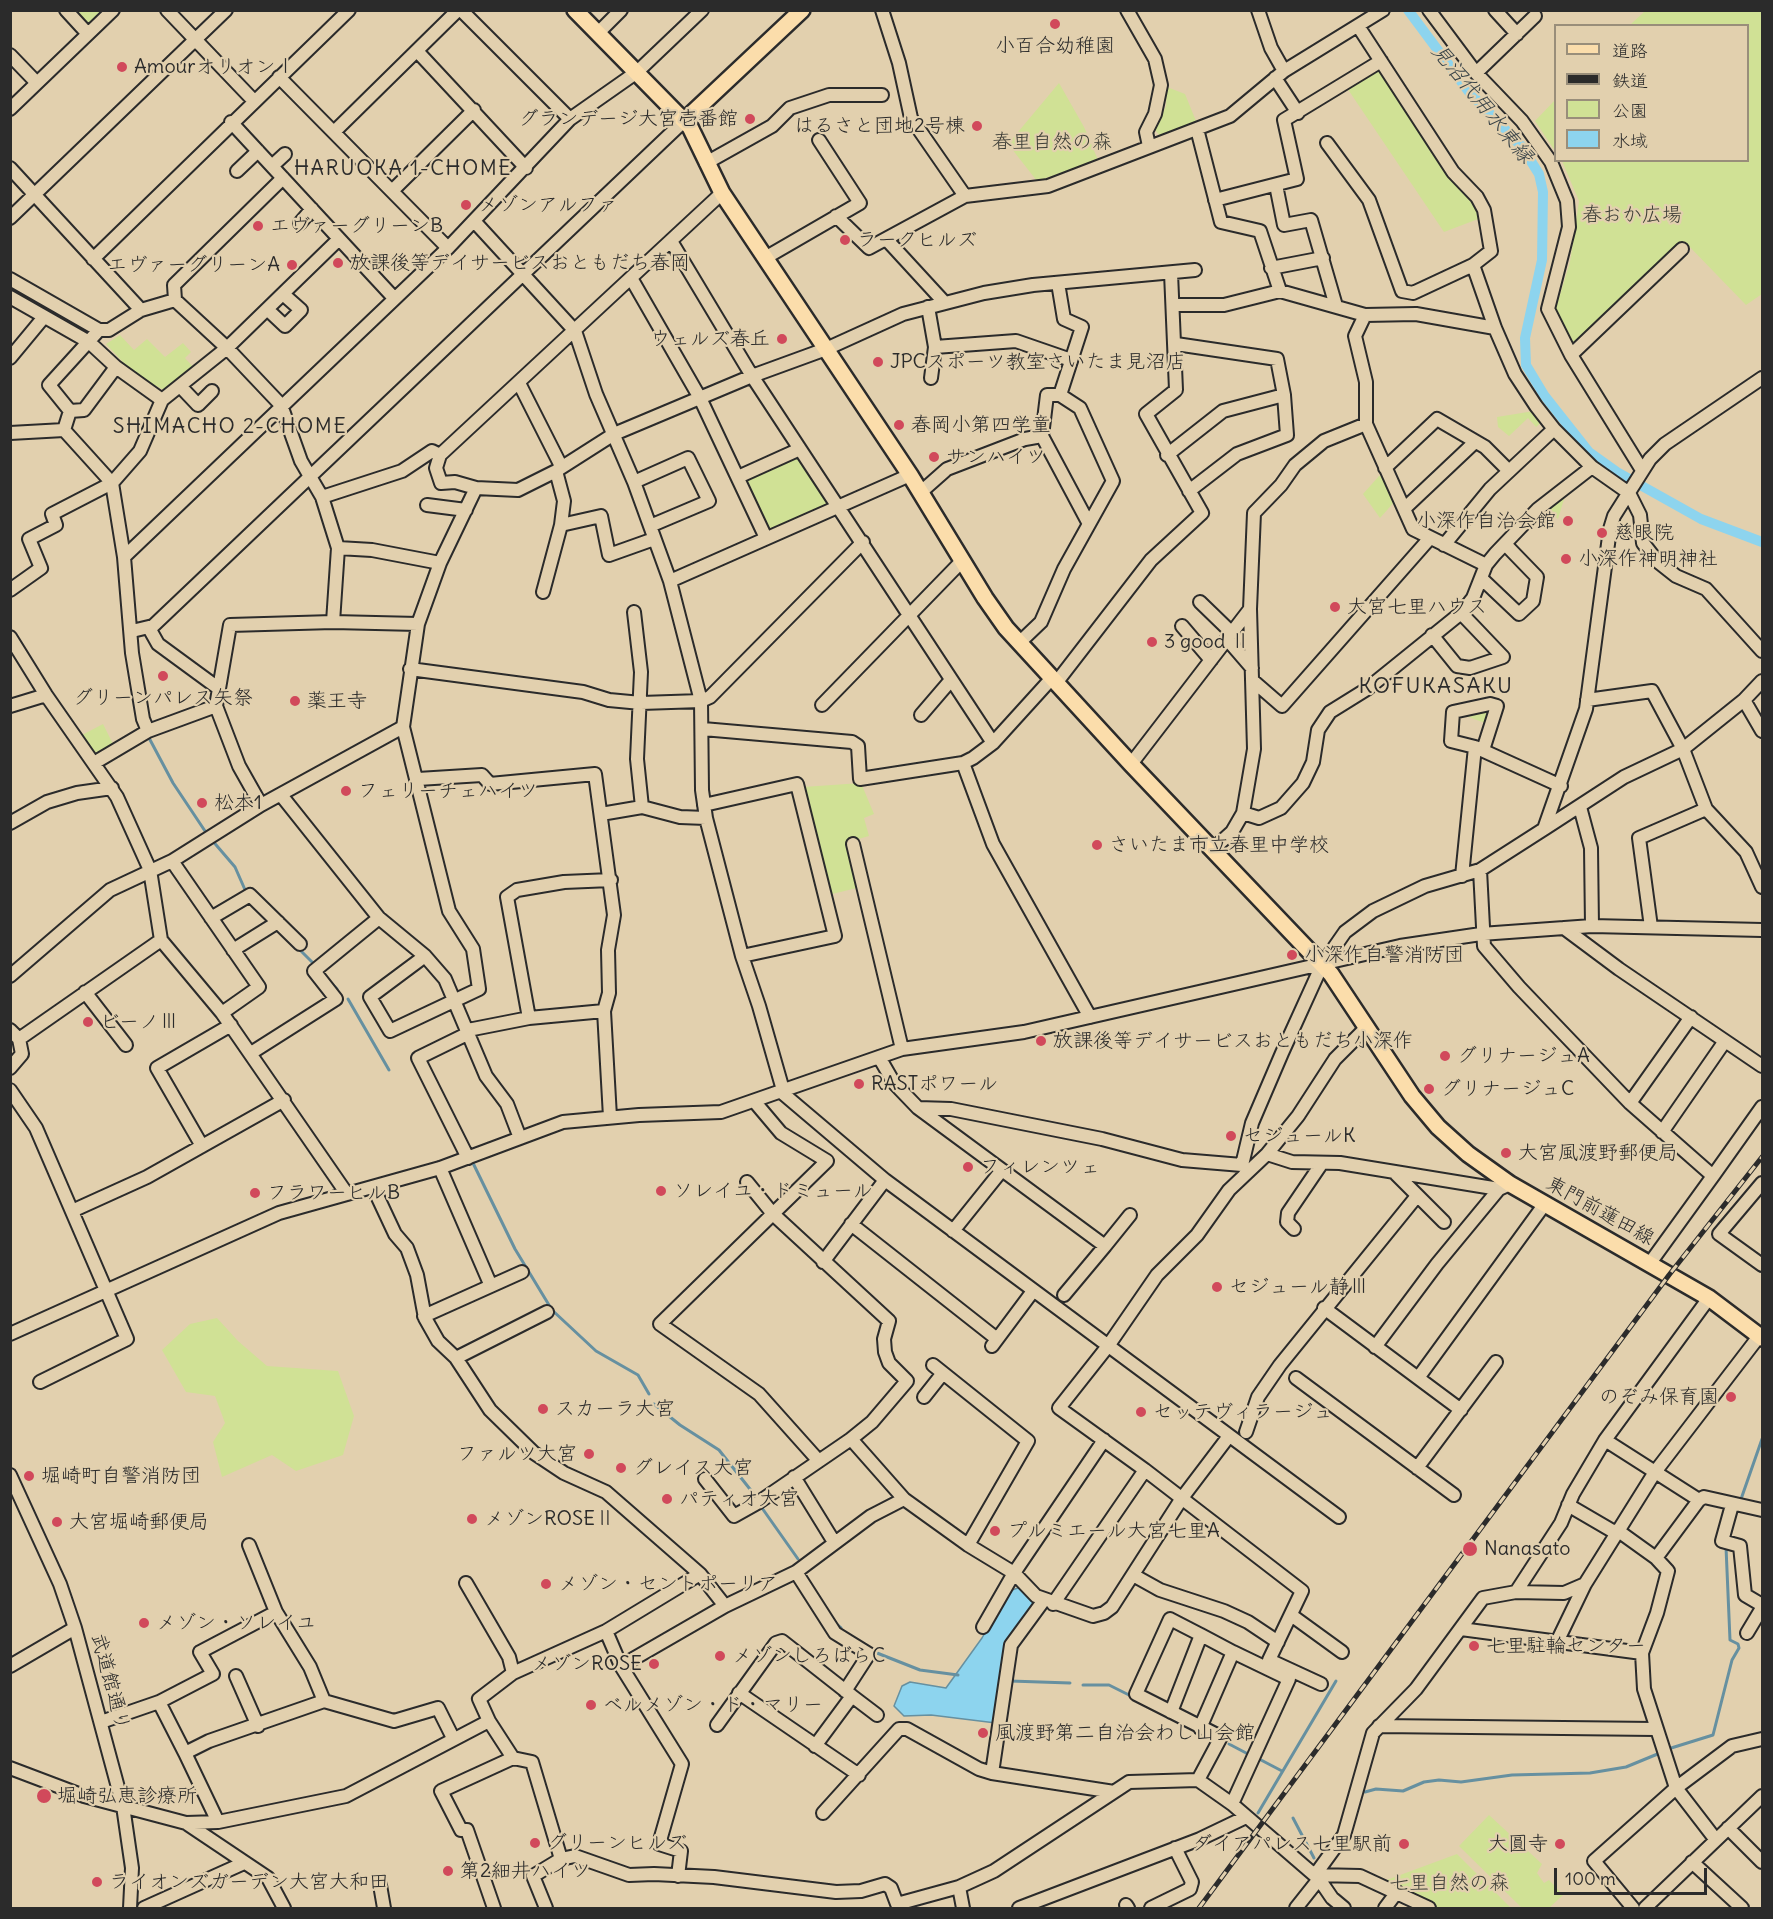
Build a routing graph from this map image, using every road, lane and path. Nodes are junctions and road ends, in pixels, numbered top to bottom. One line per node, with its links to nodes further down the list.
1 (66, 10): 20 (street)
2 (113, 10): 20 (street)
3 (167, 10): 22 (street)
4 (226, 10): 22 (street)
5 (349, 10): 29 (street)
6 (459, 10): 23 (street); 36 (street)
7 (575, 10): 19 (main road, 東門前蓮田線)
8 (621, 10): 19 (street)
9 (702, 10): 26 (street)
10 (802, 10): 37 (main road)
11 (1127, 10): 43 (street)
12 (1258, 10): 28 (street)
13 (1383, 10): 18 (street)
14 (1429, 10): 27 (street)
15 (1495, 10): 21 (street)
16 (884, 11): 56 (street)
17 (1535, 16): 21 (street)
18 (1358, 26): 25 (street); 28 (street)
19 (598, 33): 26 (main road, 東門前蓮田線)
20 (88, 34): 30 (street)
21 (1517, 34): 27 (street)
22 (195, 40): 32 (street); 55 (street)
23 (417, 51): 34 (street); 40 (street)
24 (10, 55): 30 (street)
25 (1381, 61): 35 (street); 71 (street)
26 (637, 72): 36 (street); 37 (main road, 東門前蓮田線)
27 (1476, 73): 102 (street)
28 (1280, 74): 35 (street); 39 (street)
29 (279, 76): 32 (street); 40 (street)
30 (37, 84): 33 (street)
31 (882, 95): 46 (street)
32 (254, 100): 38 (street)
33 (10, 109)
34 (474, 110): 49 (street); 53 (street)
35 (1298, 113): 52 (street)
36 (570, 119): 49 (street)
37 (685, 120): 46 (main road, 東門前蓮田線); 75 (street)
38 (231, 122): 44 (street); 70 (street)
39 (1197, 129): 43 (street); 57 (street)
40 (334, 132): 53 (street)
41 (819, 140): 59 (street)
42 (1327, 143): 80 (street)
43 (1149, 146): 56 (street)
44 (258, 151): 47 (street); 50 (street)
45 (285, 153): 47 (street)
46 (706, 163): 54 (main road, 東門前蓮田線)
47 (272, 166): 51 (street)
48 (10, 168): 55 (street)
49 (526, 168): 61 (street)
50 (237, 171)
51 (283, 178): 58 (street); 83 (street)
52 (1276, 185): 57 (street); 69 (street)
53 (392, 191): 66 (street)
54 (722, 193): 65 (street); 68 (main road, 東門前蓮田線)
55 (35, 195): 60 (street); 70 (street)
56 (964, 195): 64 (street)
57 (1215, 200): 72 (street)
58 (312, 209): 62 (street); 63 (street)
59 (836, 216): 64 (street); 68 (street)
60 (10, 218)
61 (474, 221): 66 (street); 75 (street)
62 (300, 223)
63 (339, 239): 81 (street); 82 (street)
64 (887, 240): 84 (street)
65 (671, 242): 76 (street); 106 (street)
66 (448, 248): 82 (street)
67 (1682, 249): 102 (street)
68 (765, 258): 101 (main road, 東門前蓮田線)
69 (1323, 258): 72 (street); 87 (street)
70 (93, 259): 90 (street)
71 (1473, 265): 80 (street); 94 (street)
72 (1271, 268): 79 (street)
73 (1195, 270): 74 (street)
74 (1171, 273): 78 (street); 86 (street)
75 (523, 274): 96 (street); 133 (street)
76 (631, 278): 96 (street); 114 (street)
77 (10, 279): 95 (street)
78 (1058, 283): 84 (street); 104 (street)
79 (1280, 291): 86 (street); 87 (street)
80 (1413, 293): 91 (street)
81 (283, 294): 89 (street); 89 (street)
82 (394, 298): 116 (street)
83 (175, 300): 90 (street); 100 (street)
84 (944, 302): 88 (street)
85 (13, 303): 93 (street)
86 (1173, 305): 98 (street)
87 (1336, 306): 92 (street)
88 (928, 307): 99 (street); 101 (street)
89 (267, 309): 100 (street)
90 (141, 310): 95 (street)
91 (1416, 314): 92 (street); 94 (street)
92 (1365, 315): 118 (street)
93 (44, 317): 97 (street); 103 (street)
94 (1495, 328): 119 (street)
95 (99, 330): 97 (street)
96 (575, 331): 109 (street); 122 (street)
97 (89, 342): 105 (street); 117 (street)
98 (1176, 344): 113 (street); 127 (street)
99 (935, 347): 104 (street); 107 (street)
100 (227, 348): 110 (street); 116 (street)
101 (826, 349): 106 (street); 134 (main road, 東門前蓮田線)
102 (1571, 355): 132 (street)
103 (10, 357)
104 (1071, 360): 112 (street)
105 (116, 367): 115 (street); 117 (street)
106 (752, 376): 114 (street); 125 (street)
107 (931, 378)
108 (1762, 378): 132 (street)
109 (519, 384): 126 (street); 129 (street)
110 (180, 386): 111 (street); 115 (street)
111 (212, 391)
112 (1060, 395): 123 (street); 147 (street)
113 (1284, 395): 127 (street); 139 (street)
114 (700, 398): 122 (street); 135 (street)
115 (162, 400): 137 (street)
116 (281, 405): 133 (street); 157 (street)
117 (70, 411): 120 (street)
118 (1366, 424): 130 (street); 166 (street)
119 (1554, 429): 128 (street); 131 (street)
120 (64, 430): 121 (street); 137 (street)
121 (10, 434)
122 (614, 434): 129 (street); 136 (street)
123 (1042, 436): 140 (street); 147 (street)
124 (1475, 442): 130 (street); 131 (street); 145 (street)
125 (800, 449): 135 (street); 144 (street)
126 (440, 455): 138 (street); 142 (street)
127 (1167, 455): 139 (street)
128 (1592, 467): 141 (street); 154 (street)
129 (558, 468): 138 (street); 148 (street)
130 (1385, 468): 145 (street)
131 (1509, 471): 155 (street)
132 (1641, 472): 141 (street)
133 (310, 475): 142 (street); 173 (street)
134 (910, 475): 140 (main road, 東門前蓮田線); 144 (street)
135 (738, 477): 150 (street)
136 (634, 482): 149 (street); 149 (street)
137 (112, 483): 157 (street); 163 (street)
138 (476, 488): 146 (street)
139 (1189, 491): 184 (street)
140 (921, 492): 158 (main road, 東門前蓮田線)
141 (1629, 492): 179 (street); 189 (street)
142 (322, 497): 156 (street)
143 (427, 505): 146 (street)
144 (838, 507): 150 (street); 153 (street)
145 (1404, 509): 151 (street)
146 (466, 510): 159 (street)
147 (1089, 524): 178 (street)
148 (561, 525): 152 (street); 164 (street)
149 (650, 526): 152 (street)
150 (766, 538): 162 (street)
151 (1430, 538): 155 (street); 182 (street)
152 (654, 539): 162 (street)
153 (863, 542): 169 (street); 188 (street)
154 (1506, 544): 160 (street); 161 (street)
155 (1444, 545): 160 (street)
156 (338, 548): 159 (street); 170 (street)
157 (124, 557): 174 (street)
158 (963, 561): 169 (street); 178 (main road, 東門前蓮田線)
159 (440, 562): 171 (street)
160 (1486, 566): 161 (street)
161 (1481, 578): 168 (street)
162 (670, 580): 188 (street)
163 (10, 590)
164 (543, 592)
165 (1200, 602): 176 (street)
166 (1250, 609): 176 (street); 182 (street)
167 (634, 612): 191 (street)
168 (1461, 613): 175 (street); 175 (street)
169 (910, 617): 183 (street); 192 (street)
170 (333, 622): 171 (street); 186 (street)
171 (418, 624): 181 (street)
172 (1182, 626): 180 (street)
173 (149, 628): 174 (street); 186 (street)
174 (132, 631): 198 (street)
175 (1432, 635): 214 (street)
176 (1229, 636): 180 (street); 182 (street)
177 (10, 637): 187 (street)
178 (1020, 643): 184 (main road, 東門前蓮田線)
179 (1762, 651)
180 (1211, 660): 204 (street)
181 (410, 669): 191 (street); 196 (street)
182 (1252, 674): 214 (street)
183 (951, 680): 195 (street); 200 (street)
184 (1054, 680): 200 (street); 204 (main road, 東門前蓮田線)
185 (1762, 681): 190 (street)
186 (218, 688): 194 (street)
187 (46, 695): 193 (street); 202 (street)
188 (701, 700): 191 (street); 197 (street)
189 (1587, 700): 201 (street); 206 (street)
190 (1744, 700): 199 (street); 201 (street)
191 (641, 703): 210 (street)
192 (822, 705)
193 (10, 706)
194 (216, 706): 198 (street); 209 (street)
195 (921, 715)
196 (404, 727): 205 (street); 208 (street)
197 (703, 729): 203 (street); 213 (street)
198 (148, 731): 202 (street)
199 (1762, 731)
200 (993, 743): 203 (street)
201 (1683, 749): 211 (street); 212 (street)
202 (94, 763): 207 (street)
203 (963, 763): 245 (street)
204 (1131, 764): 219 (main road, 東門前蓮田線)
205 (418, 779): 215 (street); 242 (street)
206 (1560, 786): 217 (street); 223 (street)
207 (112, 788): 216 (street); 221 (street)
208 (280, 795): 209 (street); 227 (street)
209 (261, 805): 220 (street)
210 (642, 807): 213 (street); 215 (street)
211 (1580, 807): 217 (street); 229 (street)
212 (1706, 809): 225 (street); 230 (street)
213 (705, 812): 238 (street); 238 (street)
214 (1243, 813): 219 (street)
215 (601, 814): 224 (street)
216 (10, 823)
217 (1544, 829): 222 (street)
218 (853, 844): 254 (street)
219 (1212, 849): 239 (main road, 東門前蓮田線)
220 (172, 861): 221 (street); 226 (street)
221 (150, 870): 234 (street); 240 (street)
222 (1480, 870): 223 (street); 233 (street)
223 (1462, 876): 239 (street)
224 (611, 880): 243 (street); 247 (street)
225 (1762, 886)
226 (211, 918): 228 (street); 236 (street)
227 (379, 918): 237 (street); 255 (street)
228 (278, 922): 235 (street); 236 (street)
229 (1592, 926): 230 (street); 231 (street)
230 (1651, 927): 232 (street)
231 (1564, 928): 233 (street); 246 (street)
232 (1762, 930)
233 (1481, 934): 239 (street); 263 (street)
234 (161, 940): 241 (street); 244 (street)
235 (300, 944)
236 (233, 950): 244 (street)
237 (425, 956): 242 (street); 242 (street)
238 (742, 956): 260 (street)
239 (1322, 965): 245 (street); 249 (main road, 東門前蓮田線); 274 (street)
240 (10, 976)
241 (86, 992): 251 (street); 253 (street)
242 (455, 1000): 250 (street)
243 (604, 1011): 247 (street); 266 (street)
244 (222, 1013): 248 (street)
245 (1090, 1017): 254 (street)
246 (1691, 1017): 252 (street); 263 (street)
247 (529, 1018): 250 (street)
248 (231, 1024): 255 (street); 269 (street)
249 (1366, 1027): 270 (street); 281 (main road, 東門前蓮田線)
250 (469, 1031): 268 (street); 271 (street)
251 (15, 1035): 258 (street)
252 (1725, 1041): 257 (street); 267 (street)
253 (126, 1045)
254 (902, 1049): 256 (street)
255 (251, 1053): 261 (street)
256 (879, 1057): 260 (street); 265 (street)
257 (1762, 1066)
258 (10, 1068)
259 (10, 1090): 286 (street)
260 (781, 1090): 262 (street); 278 (street)
261 (284, 1100): 269 (street); 283 (street)
262 (754, 1101): 266 (street); 287 (street)
263 (1630, 1103): 267 (street)
264 (1762, 1107): 277 (street)
265 (918, 1108): 274 (street); 275 (street)
266 (610, 1117): 268 (street)
267 (1662, 1132): 277 (street)
268 (520, 1138): 271 (street)
269 (202, 1146): 286 (street)
270 (1267, 1154): 272 (street); 274 (street)
271 (468, 1158): 273 (street)
272 (1322, 1163): 276 (street); 291 (street)
273 (440, 1168): 280 (street); 298 (street)
274 (1246, 1168): 308 (street)
275 (1002, 1170): 292 (street); 293 (street)
276 (1394, 1172): 281 (street); 284 (street)
277 (1713, 1176): 295 (street)
278 (885, 1180): 290 (street); 292 (street)
279 (747, 1182): 287 (street)
280 (373, 1187): 283 (street); 305 (street)
281 (1504, 1187): 285 (main road, 東門前蓮田線); 309 (street)
282 (1761, 1187): 296 (street)
283 (347, 1194): 299 (street)
284 (1417, 1196): 289 (street); 303 (street)
285 (1544, 1205): 295 (main road, 東門前蓮田線); 315 (street)
286 (72, 1211): 299 (street)
287 (773, 1214): 294 (street); 324 (street)
288 (1130, 1215): 293 (street)
289 (1444, 1222)
290 (851, 1224): 294 (street); 300 (street)
291 (1294, 1229)
292 (953, 1231): 300 (street)
293 (1106, 1246): 301 (street)
294 (823, 1262): 321 (street)
295 (1650, 1263): 302 (main road, 東門前蓮田線)
296 (1762, 1265)
297 (522, 1272): 298 (street)
298 (491, 1286): 305 (street)
299 (106, 1292): 306 (street); 316 (street)
300 (1033, 1292): 308 (street)
301 (1064, 1295)
302 (1709, 1298): 307 (main road, 東門前蓮田線); 323 (street)
303 (1324, 1308): 309 (street); 319 (street)
304 (547, 1312): 310 (street)
305 (424, 1316): 310 (street)
306 (10, 1334)
307 (1761, 1336): 327 (street)
308 (1107, 1346): 320 (street); 322 (street)
309 (1375, 1347): 315 (street)
310 (456, 1358): 346 (street)
311 (1496, 1362): 318 (street)
312 (933, 1365): 313 (street)
313 (943, 1374): 317 (street); 342 (street)
314 (1296, 1378): 325 (street)
315 (1418, 1378): 318 (street)
316 (40, 1382)
317 (924, 1397)
318 (1461, 1410): 325 (street)
319 (1246, 1432)
320 (1229, 1436): 332 (street); 338 (street)
321 (851, 1439): 324 (street); 333 (street)
322 (1104, 1440): 326 (street); 345 (street)
323 (1605, 1440): 327 (street); 336 (street)
324 (818, 1460): 329 (street)
325 (1417, 1468): 331 (street)
326 (1145, 1470): 332 (street); 351 (street)
327 (1655, 1472): 334 (street); 339 (street)
328 (10, 1475): 357 (street, 武道館通り)
329 (794, 1477): 330 (street); 340 (street)
330 (705, 1479)
331 (1454, 1494)
332 (1182, 1498): 347 (street); 355 (street)
333 (904, 1499): 340 (street); 342 (street)
334 (1699, 1500): 335 (street); 343 (street)
335 (1732, 1504): 337 (street); 353 (street)
336 (1568, 1505): 339 (street); 350 (street)
337 (1762, 1510)
338 (1339, 1517)
339 (1616, 1532): 343 (street); 349 (street)
340 (834, 1542): 344 (street)
341 (249, 1545): 354 (street)
342 (968, 1545): 345 (street)
343 (1656, 1558): 366 (street)
344 (796, 1572): 352 (street); 373 (street)
345 (1014, 1573): 351 (street); 356 (street)
346 (700, 1574): 352 (street); 359 (street)
347 (1133, 1575): 351 (street); 362 (street)
348 (466, 1584): 369 (street)
349 (1585, 1584): 350 (street); 363 (street)
350 (1516, 1592): 358 (street)
351 (1048, 1602): 391 (street)
352 (725, 1606): 368 (street)
353 (1762, 1606): 360 (street)
354 (276, 1612): 374 (street); 375 (street)
355 (1291, 1615): 362 (street); 365 (street)
356 (983, 1627)
357 (75, 1628): 367 (street); 379 (street, 武道館通り)
358 (1461, 1629): 363 (street); 382 (street)
359 (606, 1631): 368 (street); 369 (street)
360 (1747, 1634)
361 (1201, 1635): 364 (street); 376 (street); 376 (street)
362 (1278, 1642): 371 (street)
363 (1557, 1642): 366 (street)
364 (1233, 1652): 383 (street); 397 (street)
365 (1342, 1652)
366 (1642, 1653): 384 (street)
367 (10, 1666)
368 (621, 1666): 410 (street)
369 (513, 1673): 378 (street)
370 (236, 1676): 381 (street)
371 (1321, 1684)
372 (739, 1693): 373 (street); 380 (street); 387 (street)
373 (848, 1694): 377 (street); 387 (street)
374 (324, 1701): 381 (street); 385 (street)
375 (159, 1702): 379 (street); 388 (street)
376 (1171, 1712): 383 (street)
377 (877, 1715)
378 (489, 1720): 385 (street); 389 (street)
379 (101, 1722): 398 (street, 武道館通り)
380 (717, 1725)
381 (258, 1726): 388 (street)
382 (1379, 1726): 384 (street); 411 (street)
383 (1200, 1728): 393 (street)
384 (1655, 1729): 394 (street)
385 (453, 1738): 401 (street)
386 (1762, 1739): 394 (street)
387 (815, 1746): 392 (street)
388 (185, 1752): 401 (street)
389 (513, 1758): 406 (street); 420 (street)
390 (10, 1768): 398 (street)
391 (992, 1773): 392 (street); 395 (street)
392 (859, 1775): 399 (street)
393 (1198, 1780): 395 (street); 397 (street)
394 (1676, 1788): 404 (street); 429 (street)
395 (1114, 1792): 413 (street)
396 (1762, 1796): 403 (street)
397 (1232, 1804): 400 (street)
398 (123, 1806): 402 (street); 416 (street, 武道館通り)
399 (823, 1813)
400 (1245, 1817): 405 (street); 411 (street)
401 (218, 1822): 402 (street)
402 (186, 1823): 409 (street)
403 (1728, 1828): 404 (street); 408 (street)
404 (1716, 1840): 407 (street)
405 (1175, 1848): 415 (street); 424 (street)
406 (561, 1859): 410 (street); 421 (street)
407 (1692, 1862): 430 (street); 431 (street)
408 (1762, 1862)
409 (244, 1863): 417 (street); 418 (street)
410 (678, 1876): 413 (street)
411 (1317, 1877): 414 (street); 425 (street); 426 (street)
412 (380, 1885): 419 (street)
413 (958, 1887): 422 (street)
414 (1397, 1892): 427 (street); 428 (street)
415 (1049, 1903): 423 (street)
416 (130, 1908)
417 (144, 1908)
418 (284, 1908)
419 (384, 1908)
420 (494, 1908)
421 (546, 1908)
422 (963, 1908)
423 (1019, 1908)
424 (1151, 1908)
425 (1296, 1908)
426 (1344, 1908)
427 (1385, 1908)
428 (1429, 1908)
429 (1633, 1908)
430 (1645, 1908)
431 (1742, 1908)

